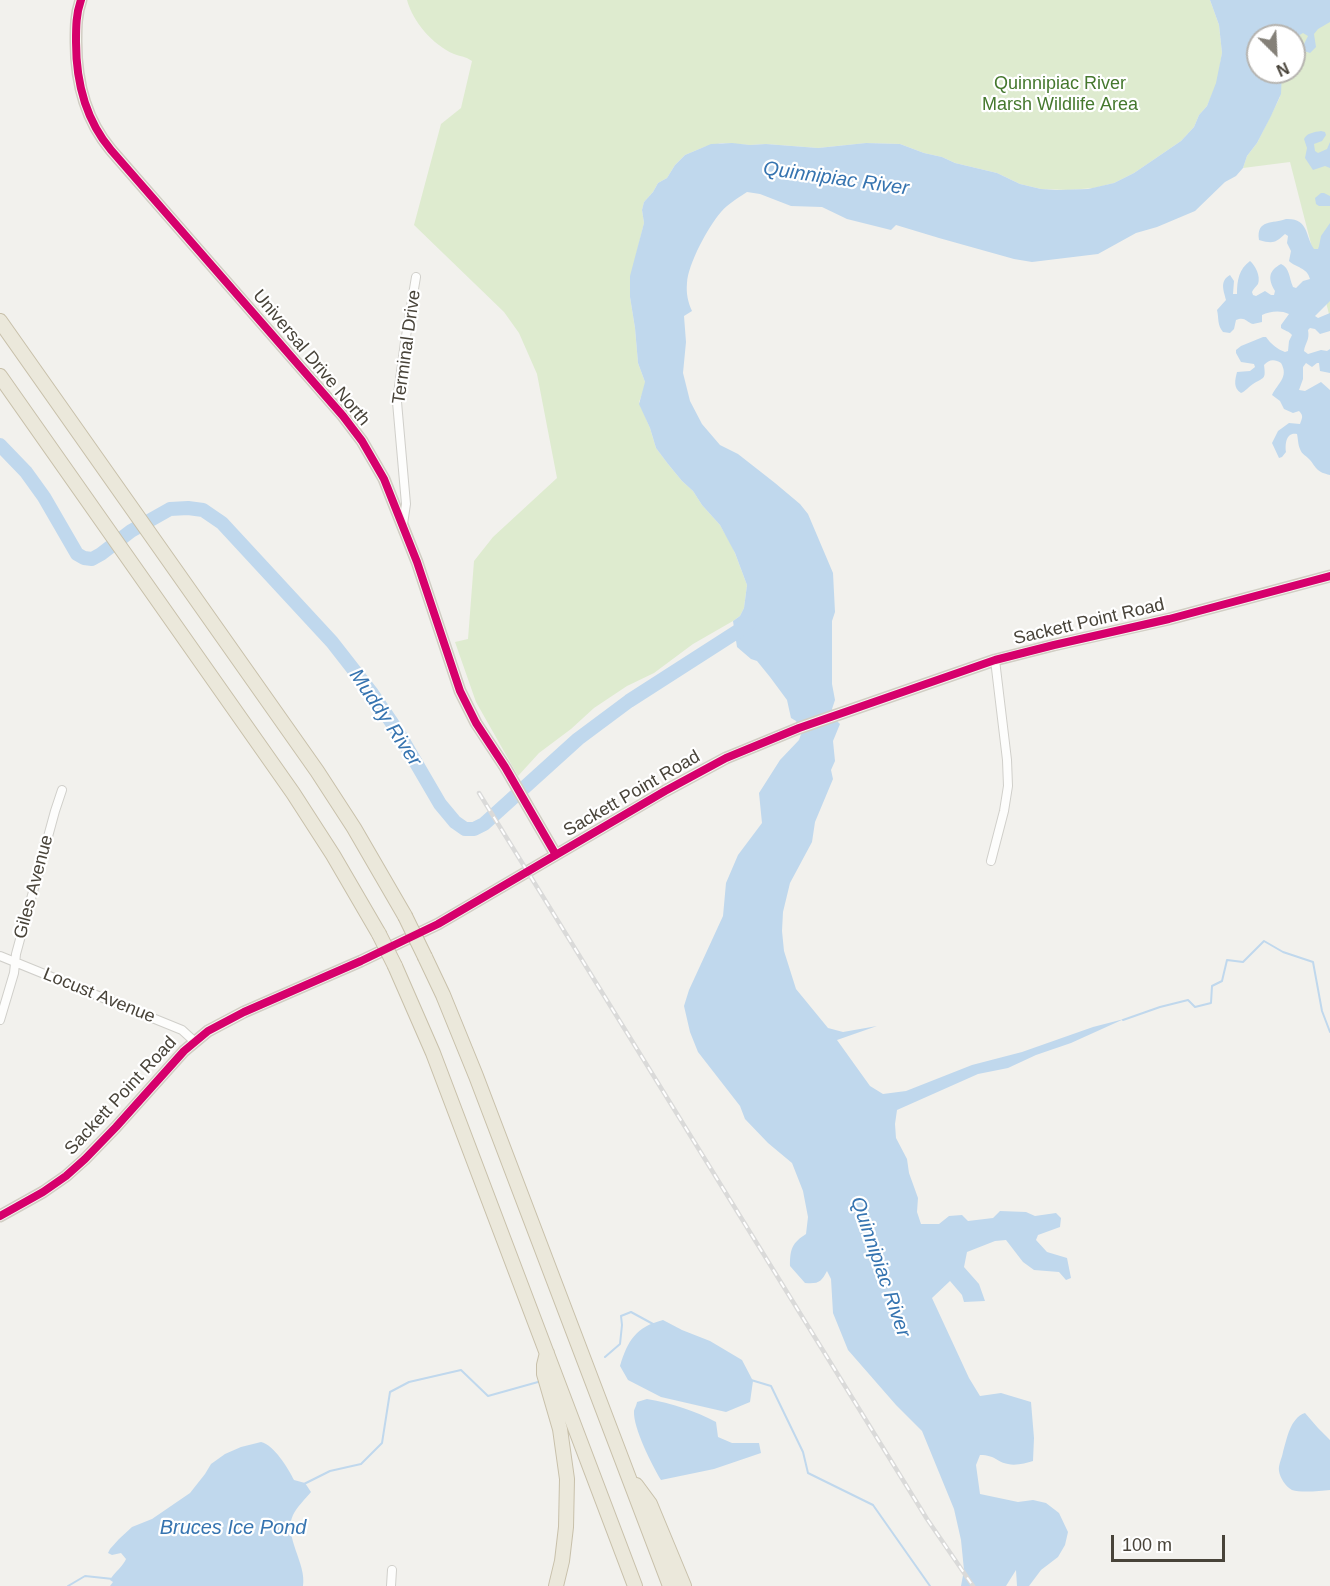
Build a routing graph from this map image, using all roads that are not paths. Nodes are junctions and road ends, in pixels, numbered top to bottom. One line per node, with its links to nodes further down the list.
1 (81, 0): 5 (street, Universal Drive North)
2 (416, 277): 5 (street, Terminal Drive)
3 (0, 321): 17 (highway, bridge)
4 (0, 376): 16 (highway, bridge)
5 (403, 524): 9 (street, Universal Drive North)
6 (1330, 576): 7 (street, Sackett Point Road)
7 (995, 660): 9 (street, Sackett Point Road); 10 (street)
8 (62, 790): 12 (street, Giles Avenue)
9 (556, 855): 14 (street, Sackett Point Road)
10 (991, 861)
11 (0, 956): 12 (street, Locust Avenue)
12 (15, 963): 13 (street, Giles Avenue); 14 (street, Locust Avenue)
13 (0, 1020)
14 (194, 1041): 15 (street, Sackett Point Road)
15 (0, 1216)
16 (547, 1353): 20 (highway); 21 (highway)
17 (628, 1476): 22 (highway); 23 (highway)
18 (392, 1570): 19 (street)
19 (391, 1586)
20 (556, 1586)
21 (635, 1586)
22 (670, 1586)
23 (684, 1586)

